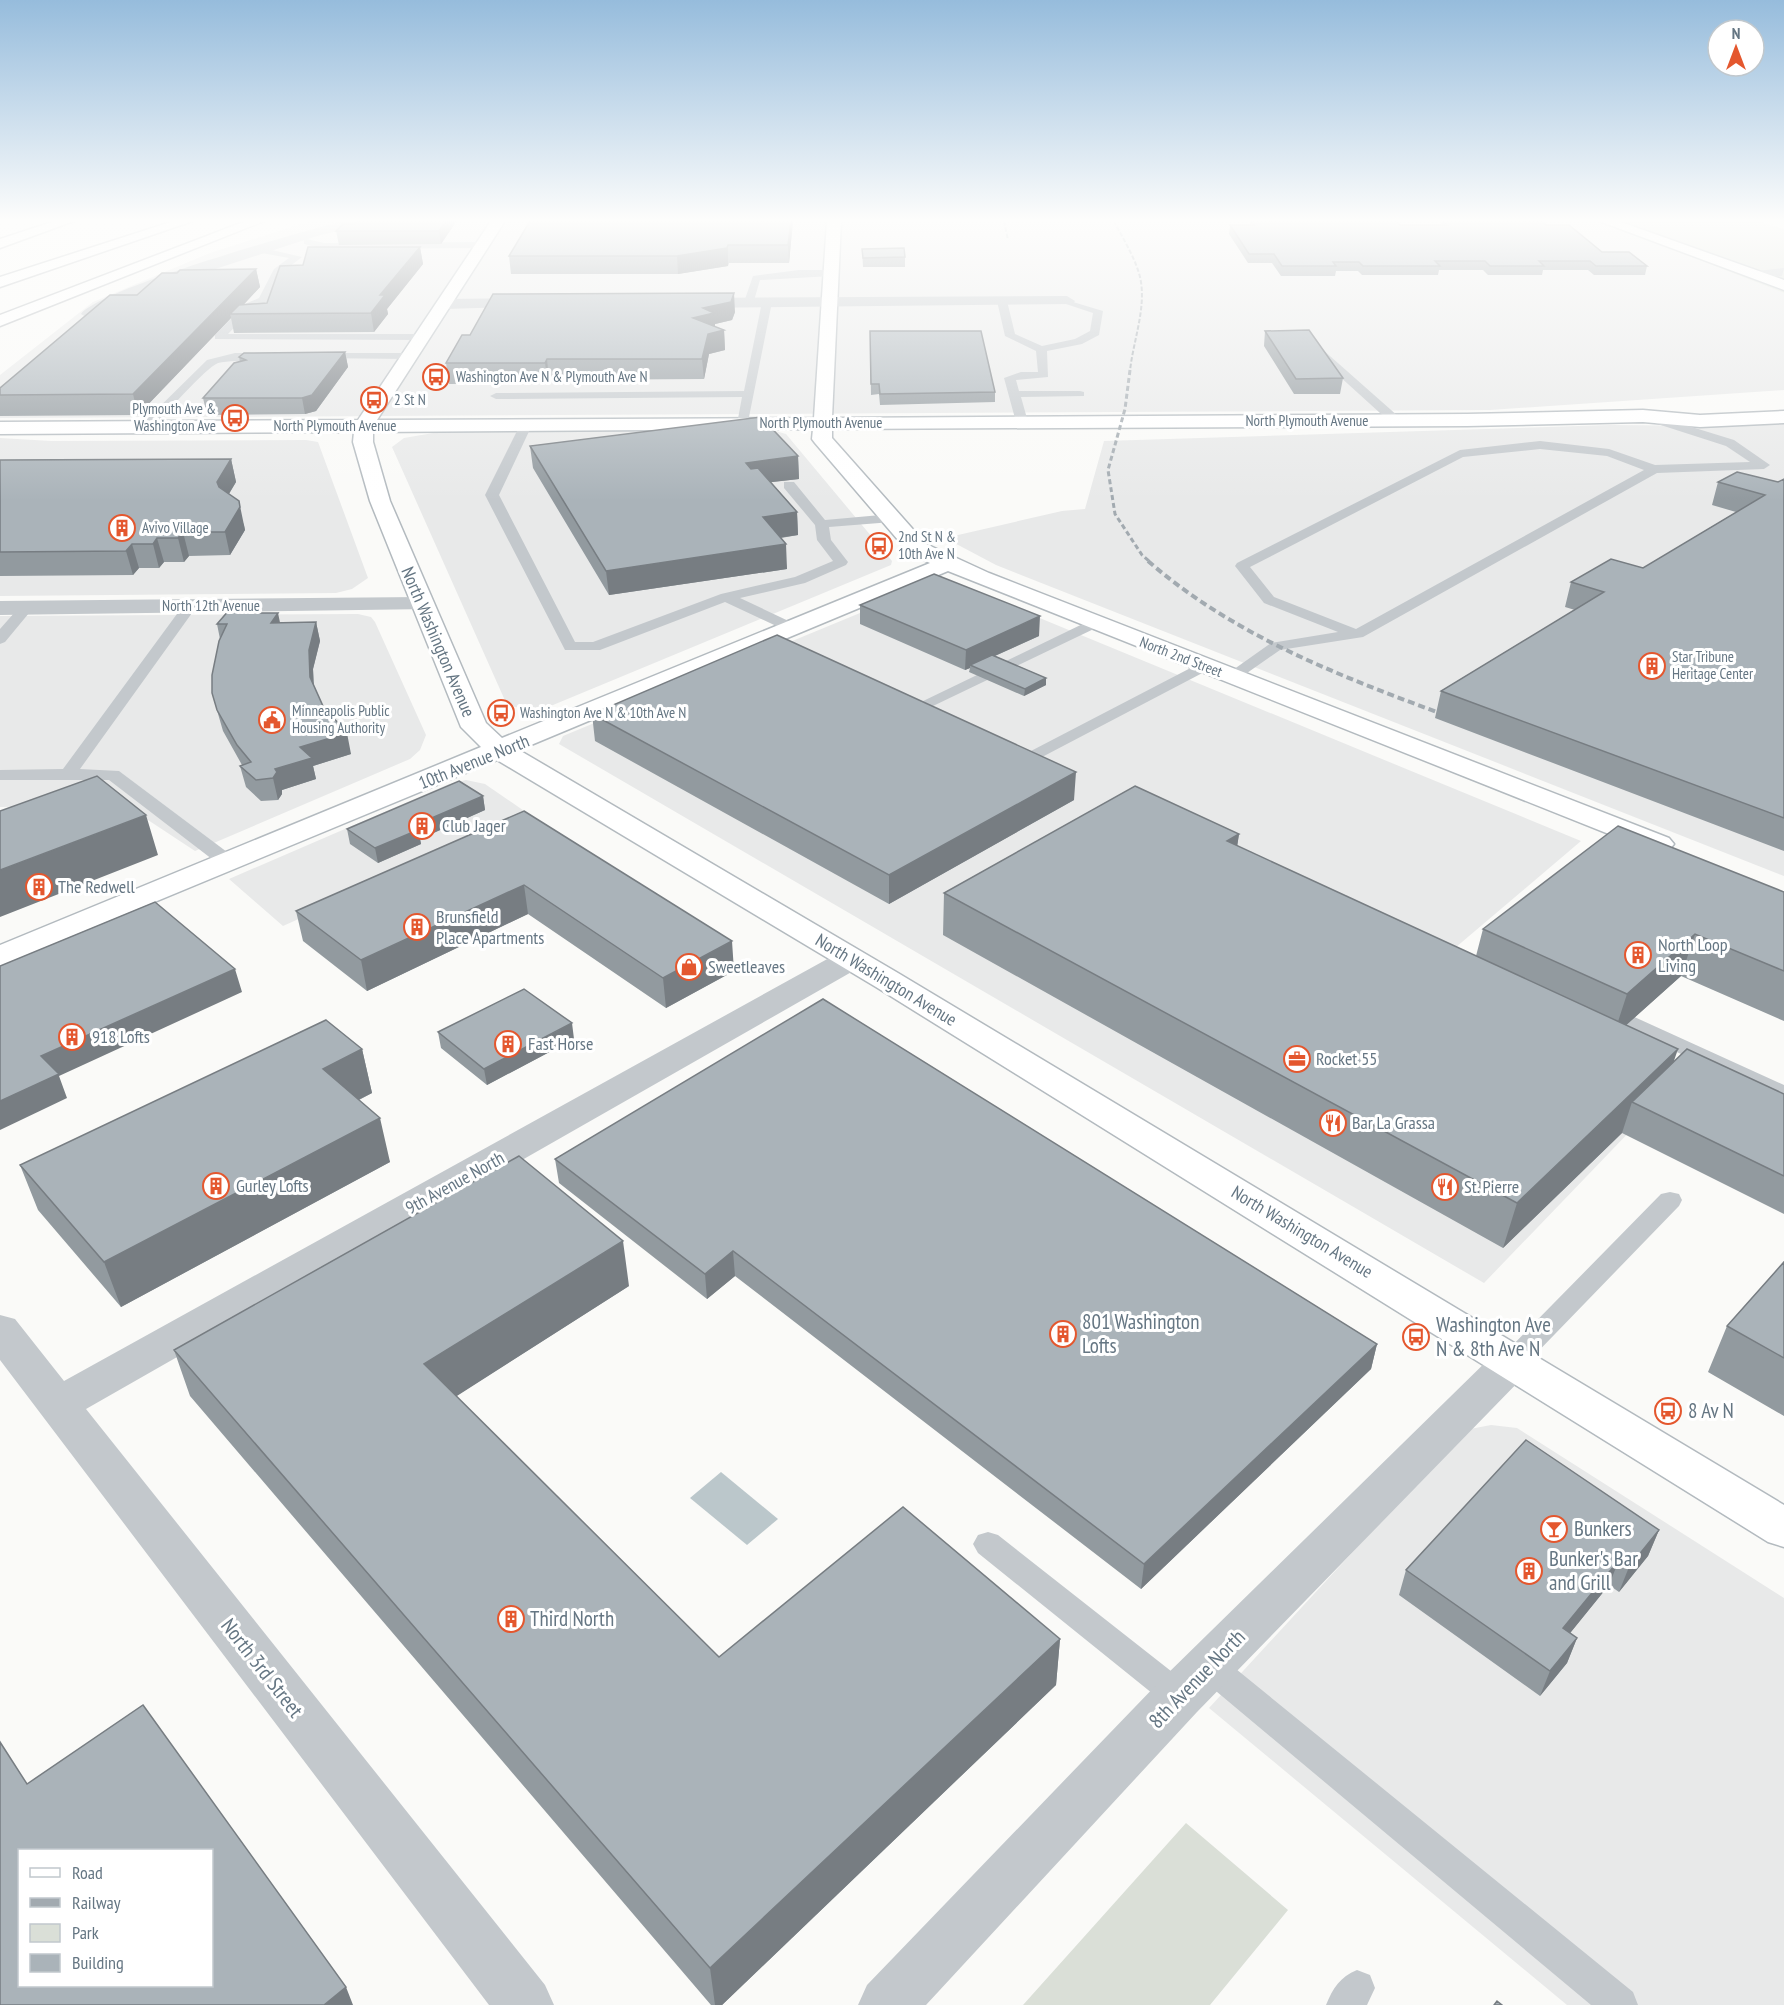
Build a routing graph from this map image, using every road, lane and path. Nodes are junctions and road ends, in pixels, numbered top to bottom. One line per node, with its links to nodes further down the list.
1 (17, 315): 9 (main road)
2 (91, 315): 10 (street)
3 (241, 315): 11 (lane)
4 (438, 315): 11 (main road)
5 (765, 315): 17 (lane)
6 (829, 315): 25 (main road, North 2nd Street)
7 (1005, 315): 13 (lane)
8 (1098, 315): 13 (lane)
9 (0, 321)
10 (79, 322)
11 (423, 337): 16 (main road)
12 (1293, 338): 23 (lane)
13 (1041, 349): 18 (lane)
14 (281, 356): 29 (lane)
15 (304, 356): 16 (lane)
16 (410, 356): 28 (main road)
17 (749, 394): 20 (lane); 26 (lane)
18 (1014, 394): 19 (lane); 24 (lane)
19 (1080, 394)
20 (496, 396)
21 (1783, 413): 22 (main road, North Plymouth Avenue)
22 (1643, 416): 23 (main road, North Plymouth Avenue); 31 (lane)
23 (1395, 420): 24 (main road, North Plymouth Avenue)
24 (1022, 422): 25 (main road, North Plymouth Avenue)
25 (822, 423): 26 (main road, North Plymouth Avenue); 33 (main road, North 2nd Street)
26 (743, 424): 27 (main road, North Plymouth Avenue)
27 (526, 425): 28 (main road, North Plymouth Avenue); 36 (lane)
28 (363, 426): 29 (main road, North Plymouth Avenue); 37 (main road, North Washington Avenue)
29 (146, 427): 30 (main road, North Plymouth Avenue)
30 (0, 428)
31 (1654, 469): 43 (lane); 43 (lane)
32 (789, 485): 34 (lane)
33 (892, 518): 34 (lane); 35 (main road, North 2nd Street)
34 (822, 524): 36 (lane)
35 (946, 564): 41 (main road, North 2nd Street); 42 (main road, 10th Avenue North)
36 (726, 597): 42 (lane)
37 (421, 604): 38 (street, North 12th Avenue); 48 (main road, North Washington Avenue)
38 (189, 606): 40 (street, North 12th Avenue); 50 (lane)
39 (0, 608): 40 (street, North 12th Avenue)
40 (27, 608): 44 (lane)
41 (1095, 623): 45 (main road, North 2nd Street); 47 (lane)
42 (792, 628): 48 (main road, 10th Avenue North)
43 (1355, 634): 46 (lane)
44 (0, 639)
45 (1204, 666): 46 (main road, North 2nd Street); 49 (lane)
46 (1231, 677): 52 (main road, North 2nd Street)
47 (927, 703)
48 (501, 751): 53 (main road, 10th Avenue North); 55 (main road, North Washington Avenue)
49 (1038, 753)
50 (68, 774): 51 (lane); 53 (lane)
51 (0, 775)
52 (1684, 855)
53 (228, 862): 54 (main road, 10th Avenue North)
54 (0, 956)
55 (851, 959): 60 (main road, North Washington Avenue); 61 (street, 9th Avenue North)
56 (1630, 1022): 57 (lane)
57 (1784, 1094)
58 (1670, 1200): 60 (lane)
59 (0, 1330): 61 (street, North 3rd Street)
60 (1513, 1361): 62 (main road, North Washington Avenue); 64 (street, 8th Avenue North)
61 (57, 1405): 65 (street, North 3rd Street)
62 (1784, 1528)
63 (988, 1544): 64 (lane)
64 (1194, 1681): 66 (street, 8th Avenue North); 67 (lane)
65 (525, 2005)
66 (887, 2005)
67 (1620, 2005)

